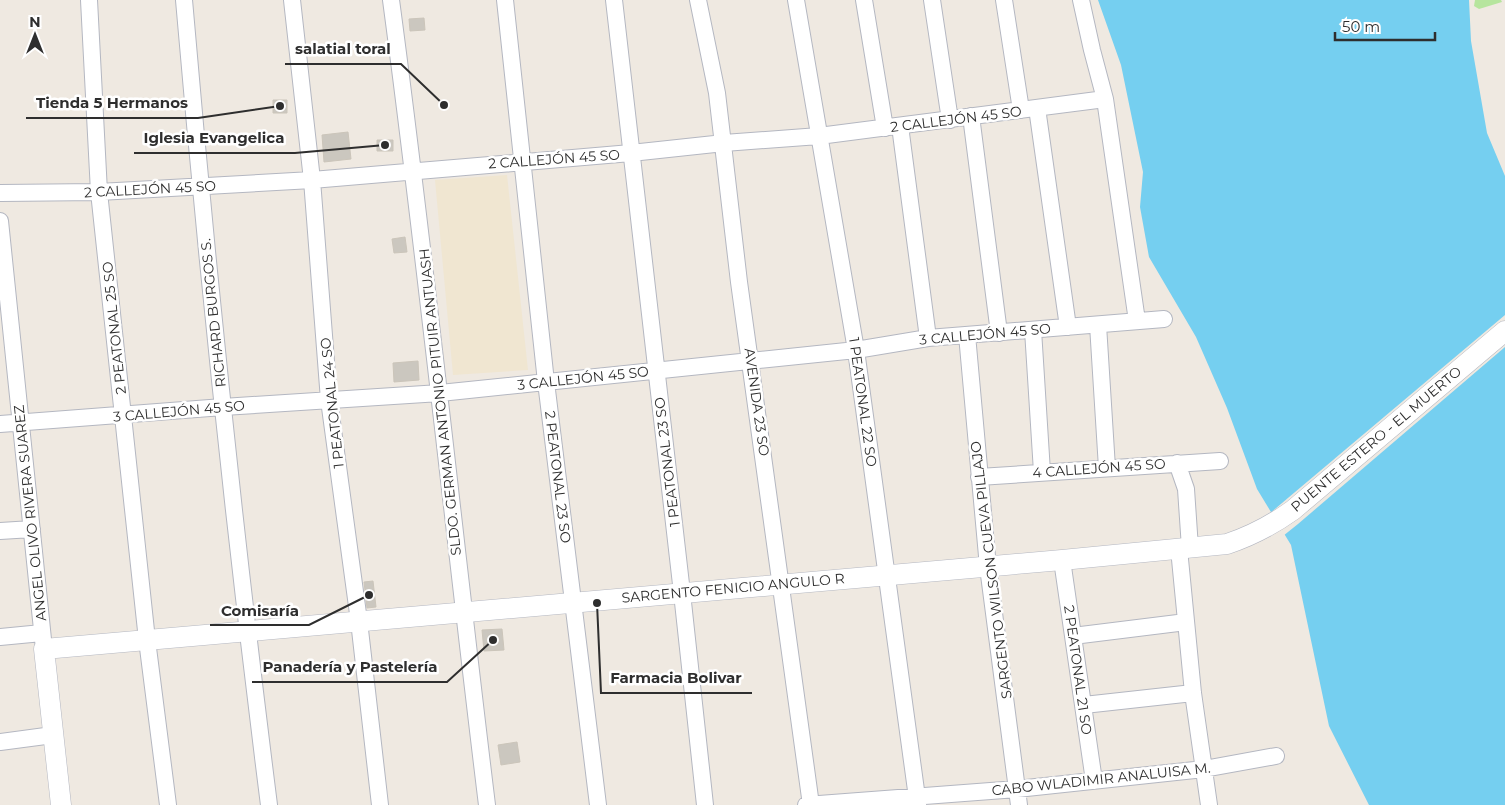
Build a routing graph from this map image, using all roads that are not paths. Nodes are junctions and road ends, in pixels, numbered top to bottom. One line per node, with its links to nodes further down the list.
1 (89, 0): 26 (street, 2 PEATONAL 25 SO)
2 (184, 0): 25 (street, RICHARD BURGOS S.)
3 (292, 0): 24 (street, 1 PEATONAL 24 SO)
4 (391, 0): 23 (street, SLDO. GERMAN ANTONIO PITUIR ANTUASH)
5 (505, 0): 22 (street, 2 PEATONAL 23 SO)
6 (614, 0): 21 (street, 1 PEATONAL 23 SO)
7 (698, 0): 20 (street, AVENIDA 23 SO)
8 (796, 0): 19 (street, 1 PEATONAL 22 SO)
9 (864, 0): 18 (street)
10 (932, 0): 17 (street)
11 (1004, 0): 15 (street)
12 (1081, 0): 13 (street)
13 (1105, 99): 14 (street, 2 CALLEJÓN 45 SO); 30 (street)
14 (1037, 108): 15 (street, 2 CALLEJÓN 45 SO); 32 (street)
15 (1021, 110): 16 (street, 2 CALLEJÓN 45 SO)
16 (971, 116): 17 (street, 2 CALLEJÓN 45 SO); 35 (street)
17 (950, 120): 18 (street, 2 CALLEJÓN 45 SO)
18 (892, 127): 19 (street, 2 CALLEJÓN 45 SO); 37 (street)
19 (820, 136): 20 (street, 2 CALLEJÓN 45 SO); 38 (street, 1 PEATONAL 22 SO)
20 (724, 143): 21 (street, 2 CALLEJÓN 45 SO); 39 (street, AVENIDA 23 SO)
21 (631, 153): 22 (street, 2 CALLEJÓN 45 SO); 40 (street, 1 PEATONAL 23 SO)
22 (521, 162): 23 (street, 2 CALLEJÓN 45 SO); 41 (street, 2 PEATONAL 23 SO)
23 (414, 171): 24 (street, 2 CALLEJÓN 45 SO); 42 (street, SLDO. GERMAN ANTONIO PITUIR ANTUASH)
24 (312, 180): 25 (street, 2 CALLEJÓN 45 SO); 43 (street, 1 PEATONAL 24 SO)
25 (200, 186): 26 (street, 2 CALLEJÓN 45 SO); 44 (street, RICHARD BURGOS S.)
26 (99, 192): 27 (street, 2 CALLEJÓN 45 SO); 45 (street, 2 PEATONAL 25 SO)
27 (0, 193)
28 (0, 221): 46 (street, ANGEL OLIVO RIVERA SUAREZ)
29 (1164, 319): 30 (street, 3 CALLEJÓN 45 SO)
30 (1137, 321): 31 (street, 3 CALLEJÓN 45 SO)
31 (1098, 324): 32 (street, 3 CALLEJÓN 45 SO); 50 (street)
32 (1068, 327): 33 (street, 3 CALLEJÓN 45 SO)
33 (1033, 330): 35 (street, 3 CALLEJÓN 45 SO); 51 (street)
34 (1505, 331): 55 (street, PUENTE ESTERO - EL MUERTO)
35 (999, 333): 36 (street, 3 CALLEJÓN 45 SO)
36 (967, 335): 37 (street, 3 CALLEJÓN 45 SO); 52 (street, SARGENTO WILSON CUEVA PILLAJO)
37 (928, 338): 38 (street, 3 CALLEJÓN 45 SO)
38 (856, 350): 39 (street, 3 CALLEJÓN 45 SO); 59 (street, 1 PEATONAL 22 SO)
39 (751, 361): 40 (street, 3 CALLEJÓN 45 SO); 60 (street, AVENIDA 23 SO)
40 (656, 370): 41 (street, 3 CALLEJÓN 45 SO); 61 (street, 1 PEATONAL 23 SO)
41 (546, 382): 42 (street, 3 CALLEJÓN 45 SO); 62 (street, 2 PEATONAL 23 SO)
42 (440, 393): 43 (street, 3 CALLEJÓN 45 SO); 63 (street, SLDO. GERMAN ANTONIO PITUIR ANTUASH)
43 (329, 400): 44 (street, 3 CALLEJÓN 45 SO); 64 (street, 1 PEATONAL 24 SO)
44 (223, 407): 45 (street, 3 CALLEJÓN 45 SO); 66 (street, RICHARD BURGOS S.)
45 (124, 415): 46 (street, 3 CALLEJÓN 45 SO); 69 (street, 2 PEATONAL 25 SO)
46 (20, 422): 47 (street, 3 CALLEJÓN 45 SO); 53 (street, ANGEL OLIVO RIVERA SUAREZ)
47 (0, 424)
48 (1220, 461): 49 (street, 4 CALLEJÓN 45 SO)
49 (1177, 463): 50 (street, 4 CALLEJÓN 45 SO); 56 (street)
50 (1107, 468): 51 (street, 4 CALLEJÓN 45 SO)
51 (1042, 472): 52 (street, 4 CALLEJÓN 45 SO)
52 (979, 477): 58 (street, SARGENTO WILSON CUEVA PILLAJO)
53 (32, 529): 54 (street); 70 (street, ANGEL OLIVO RIVERA SUAREZ)
54 (0, 531)
55 (1242, 539): 56 (street, SARGENTO FENICIO ANGULO R)
56 (1184, 549): 57 (street, SARGENTO FENICIO ANGULO R); 65 (street)
57 (1062, 560): 58 (street, SARGENTO FENICIO ANGULO R); 67 (street, 2 PEATONAL 21 SO)
58 (988, 566): 59 (street, SARGENTO FENICIO ANGULO R); 78 (street, SARGENTO WILSON CUEVA PILLAJO)
59 (886, 575): 60 (street, SARGENTO FENICIO ANGULO R); 79 (street, 1 PEATONAL 22 SO)
60 (782, 584): 61 (street, SARGENTO FENICIO ANGULO R); 88 (street, AVENIDA 23 SO)
61 (682, 593): 62 (street, SARGENTO FENICIO ANGULO R); 86 (street, 1 PEATONAL 23 SO)
62 (574, 602): 63 (street, SARGENTO FENICIO ANGULO R); 85 (street, 2 PEATONAL 23 SO)
63 (464, 612): 64 (street, SARGENTO FENICIO ANGULO R); 84 (street, SLDO. GERMAN ANTONIO PITUIR ANTUASH)
64 (359, 621): 66 (street, SARGENTO FENICIO ANGULO R); 83 (street, 1 PEATONAL 24 SO)
65 (1186, 622): 67 (street); 71 (street)
66 (247, 631): 69 (street, SARGENTO FENICIO ANGULO R); 82 (street, RICHARD BURGOS S.)
67 (1073, 636): 72 (street, 2 PEATONAL 21 SO)
68 (0, 637): 70 (street, SARGENTO FENICIO ANGULO R)
69 (147, 640): 70 (street, SARGENTO FENICIO ANGULO R); 81 (street, 2 PEATONAL 25 SO)
70 (43, 641): 73 (street, ANGEL OLIVO RIVERA SUAREZ)
71 (1193, 693): 72 (street); 76 (street)
72 (1084, 705): 77 (street, 2 PEATONAL 21 SO)
73 (53, 734): 74 (street); 80 (street, ANGEL OLIVO RIVERA SUAREZ)
74 (0, 742)
75 (1276, 756): 76 (street, CABO WLADIMIR ANALUISA M.)
76 (1204, 769): 77 (street, CABO WLADIMIR ANALUISA M.); 89 (street)
77 (1094, 781): 78 (street, CABO WLADIMIR ANALUISA M.)
78 (1018, 797): 79 (street, CABO WLADIMIR ANALUISA M.)
79 (918, 802): 88 (street, CABO WLADIMIR ANALUISA M.)
80 (60, 805)
81 (168, 805)
82 (269, 805)
83 (380, 805)
84 (488, 805)
85 (598, 805)
86 (704, 805)
87 (806, 805): 88 (street, CABO WLADIMIR ANALUISA M.)
88 (811, 805)
89 (1208, 805)

